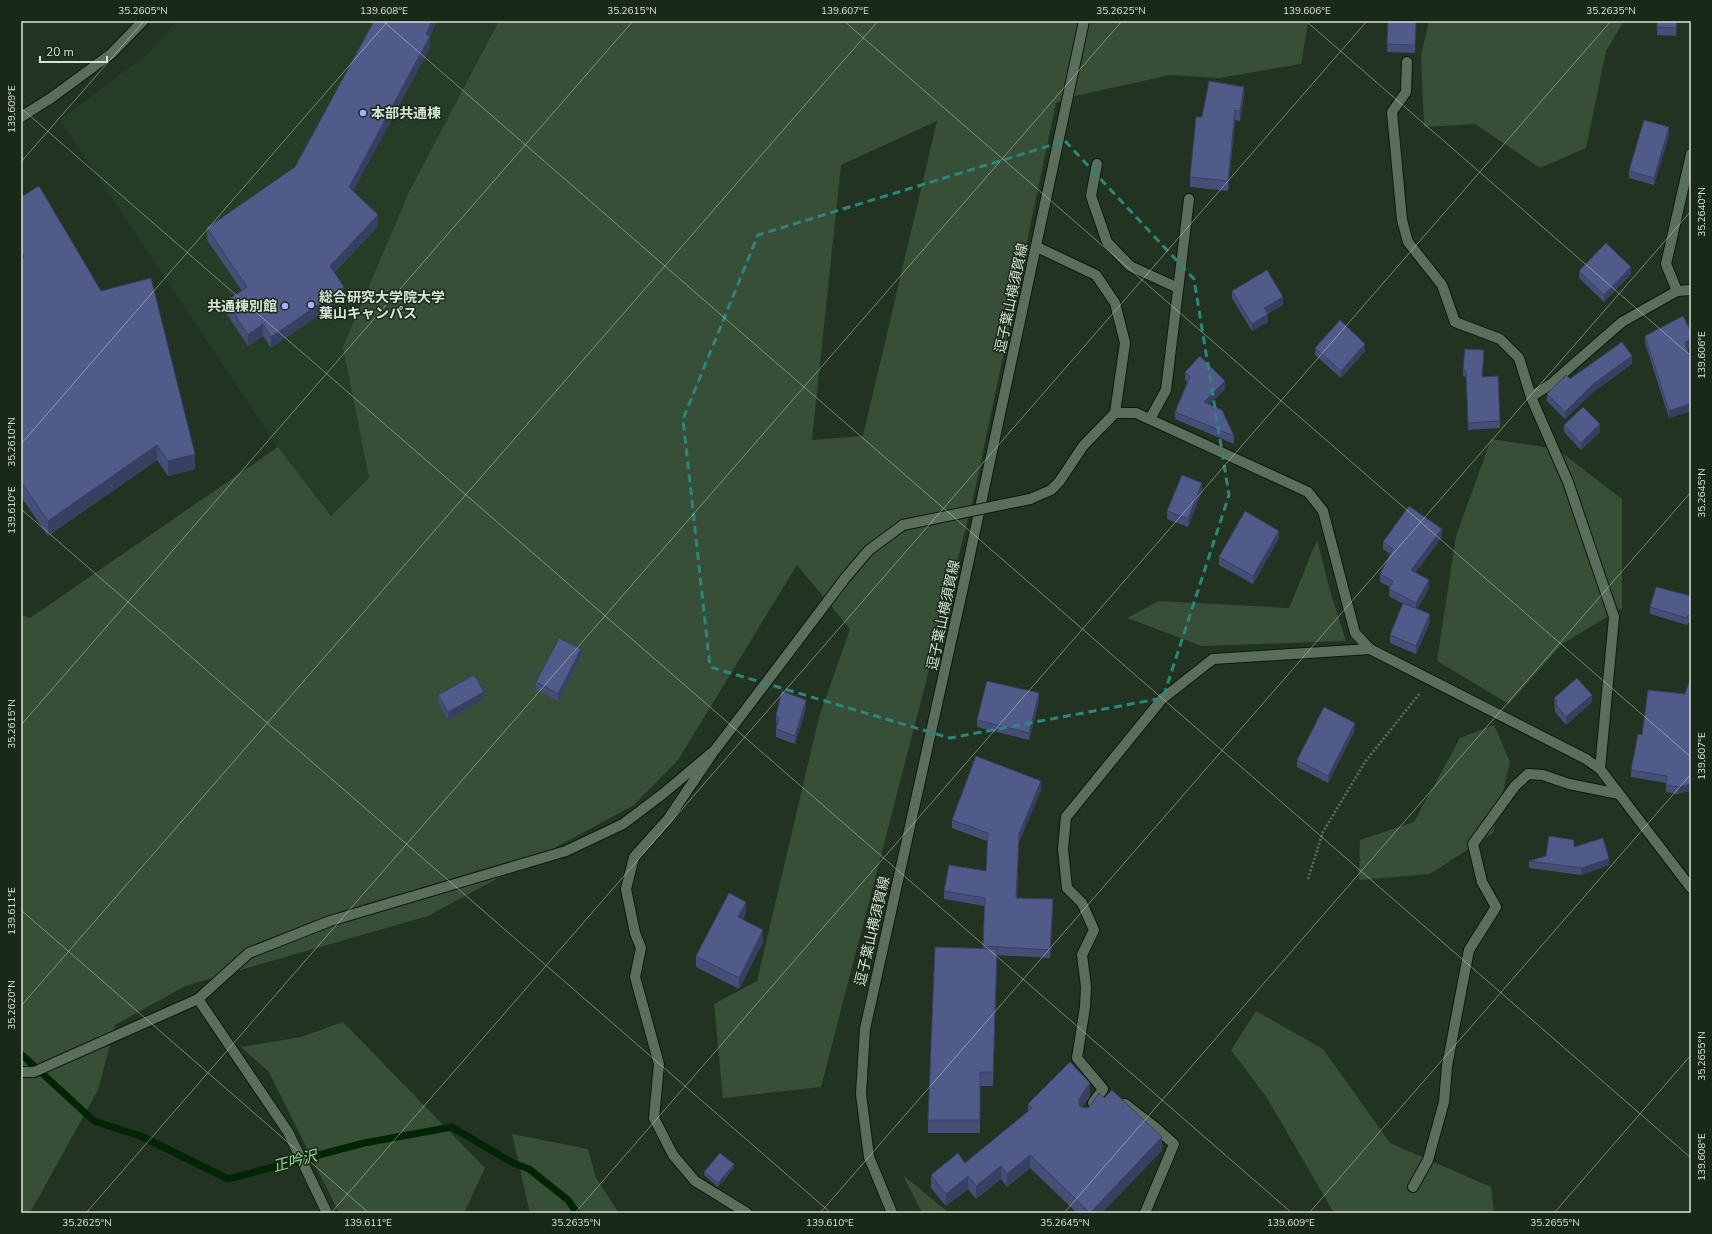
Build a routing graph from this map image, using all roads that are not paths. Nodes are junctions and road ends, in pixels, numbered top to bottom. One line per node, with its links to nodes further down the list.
1 (143, 21): 4 (street)
2 (1084, 21): 8 (street, 逗子葉山横須賀線)
3 (1407, 62): 12 (street)
4 (21, 117)
5 (1691, 154): 11 (street)
6 (1097, 164): 9 (street)
7 (1189, 199): 9 (street)
8 (1037, 247): 13 (street); 27 (street, 逗子葉山横須賀線)
9 (1178, 288): 14 (street)
10 (1691, 290): 11 (street)
11 (1678, 291): 12 (street)
12 (1531, 397): 17 (street)
13 (1115, 413): 14 (street); 16 (street, bridge)
14 (1150, 419): 15 (street)
15 (1370, 649): 17 (street); 22 (street)
16 (715, 750): 20 (street); 26 (street)
17 (1600, 769): 18 (street)
18 (1619, 794): 19 (street); 24 (street)
19 (1691, 888)
20 (198, 999): 21 (street); 25 (street)
21 (21, 1072)
22 (1103, 1089): 23 (street); 28 (street)
23 (1085, 1115)
24 (1414, 1188)
25 (327, 1213)
26 (747, 1213)
27 (892, 1213)
28 (1145, 1213)

